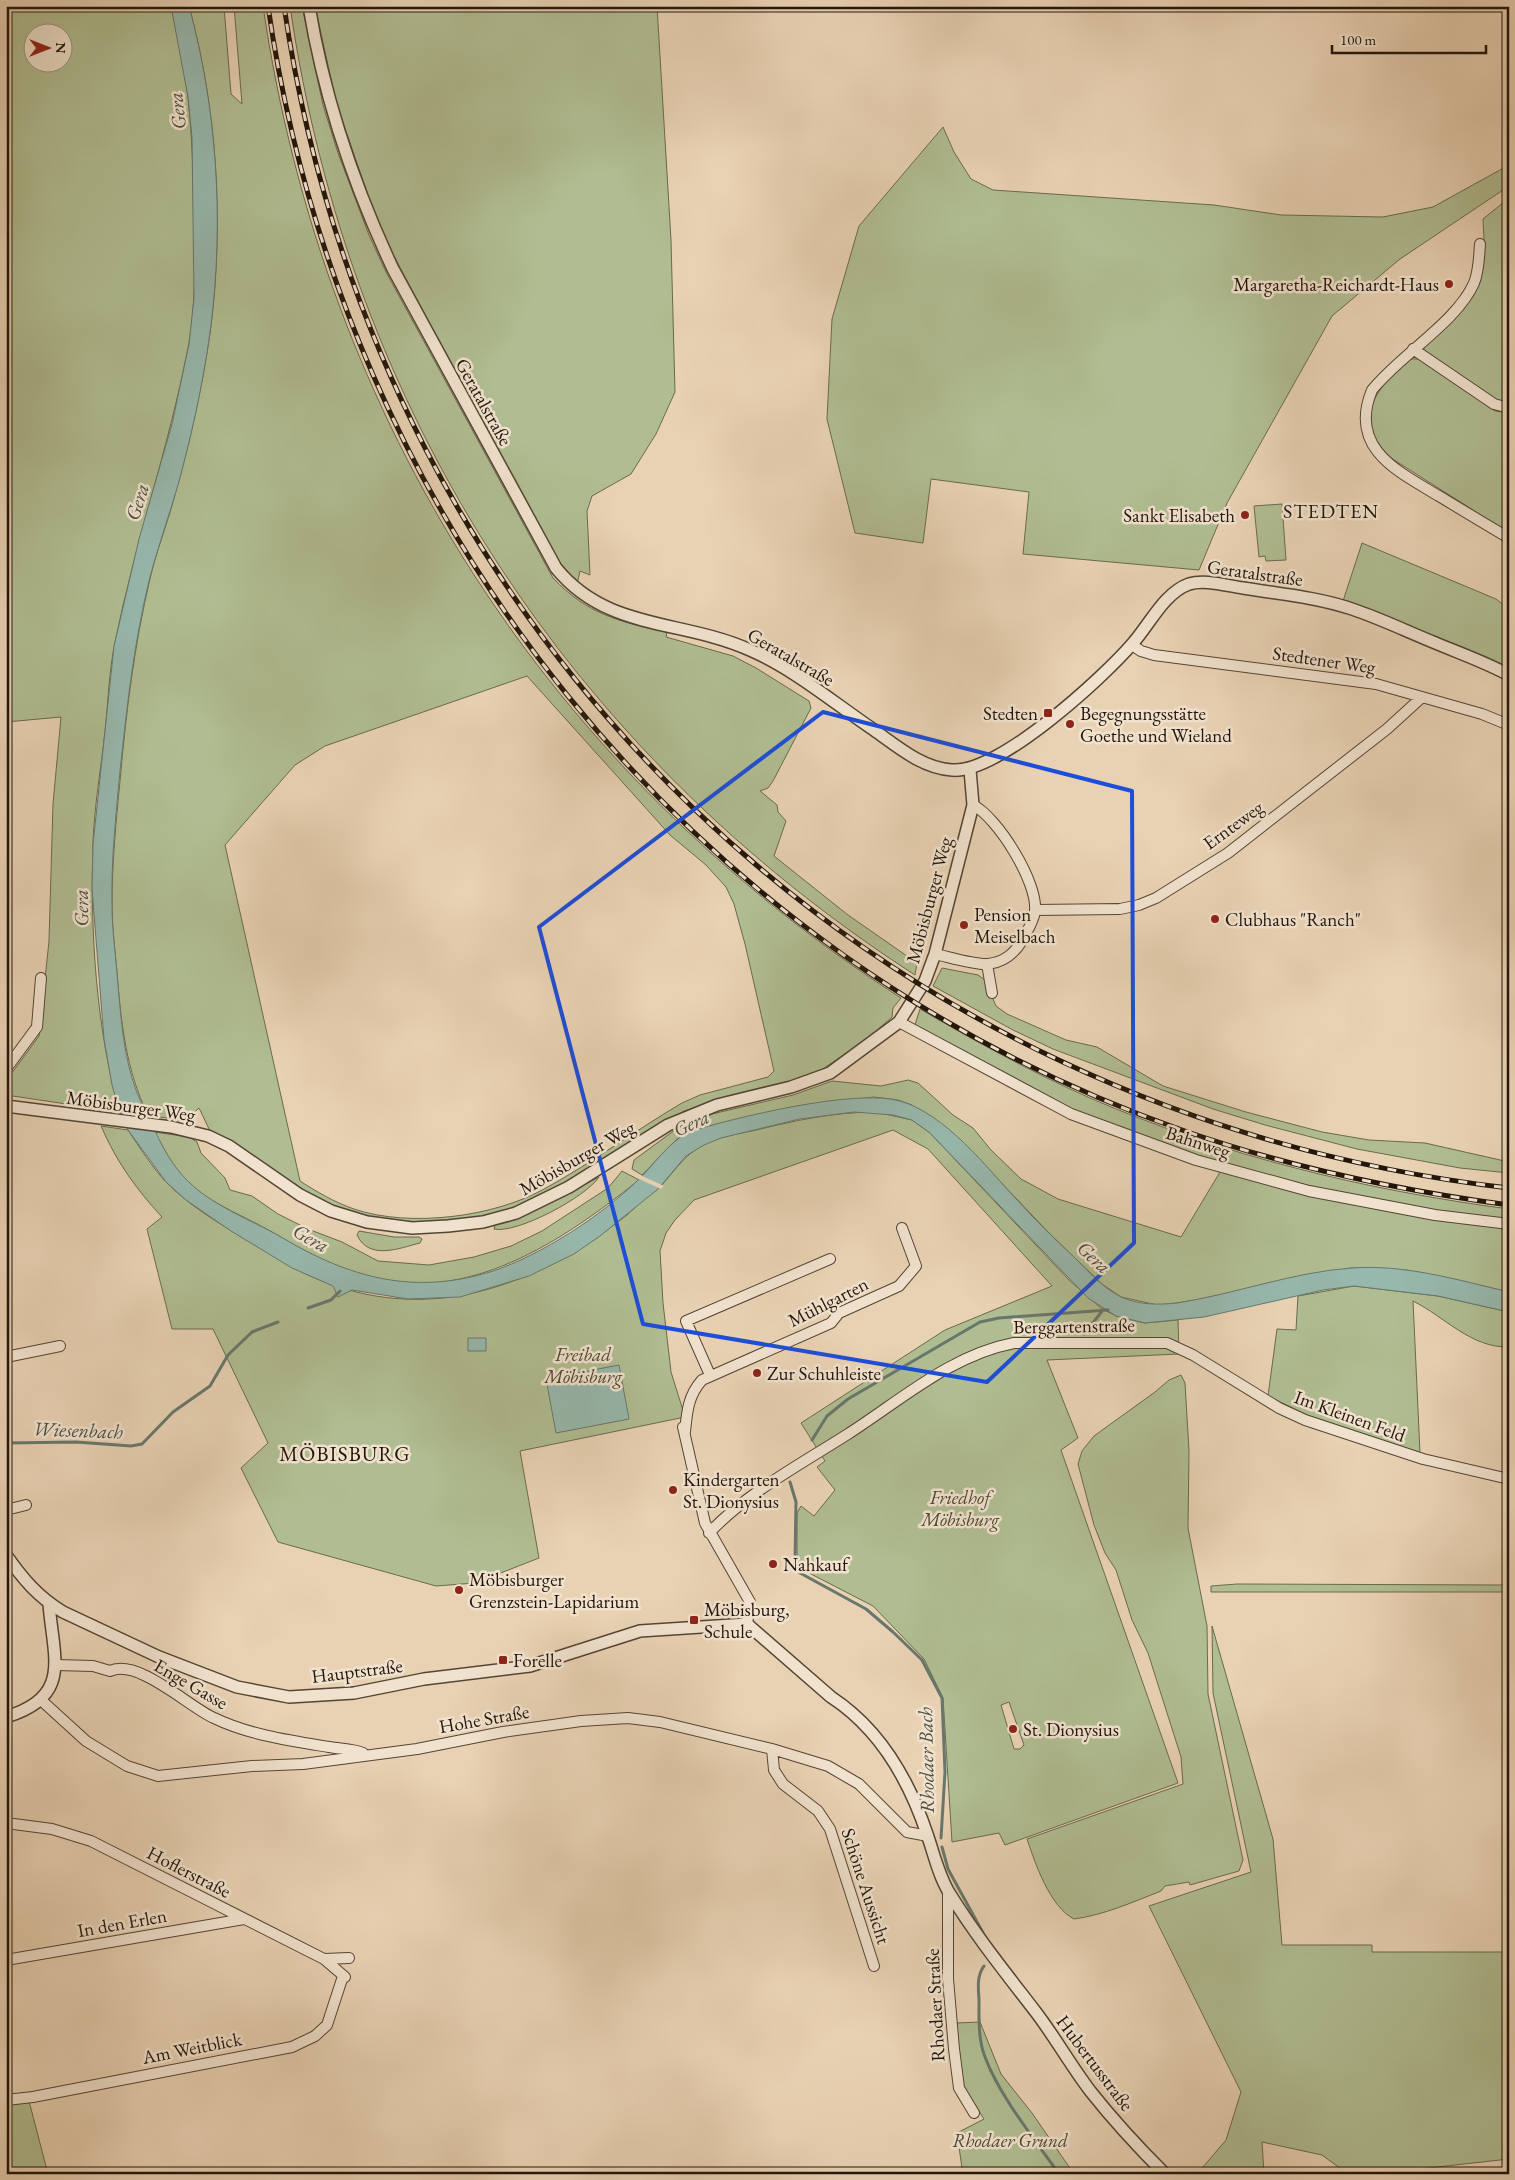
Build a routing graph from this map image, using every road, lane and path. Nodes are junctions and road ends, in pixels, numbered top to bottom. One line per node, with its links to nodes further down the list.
1 (308, 6): 10 (street, Geratalstraße)
2 (1480, 244): 3 (street)
3 (1413, 349): 4 (street); 5 (street)
4 (1509, 408)
5 (1509, 538)
6 (1132, 645): 7 (street, Geratalstraße); 8 (street, Stedtener Weg); 10 (street, Geratalstraße)
7 (1509, 676)
8 (1421, 698): 9 (street, Stedtener Weg); 12 (street, Ernteweg)
9 (1509, 725)
10 (970, 770): 11 (street, Möbisburger Weg)
11 (973, 805): 12 (street); 13 (street, Möbisburger Weg)
12 (1035, 910): 14 (street)
13 (935, 954): 14 (street); 17 (street, Möbisburger Weg)
14 (987, 964): 16 (street)
15 (41, 978): 18 (street)
16 (992, 993)
17 (899, 1022): 19 (street, Möbisburger Weg); 20 (street, Bahnweg)
18 (6, 1069)
19 (6, 1106)
20 (1509, 1224)
21 (902, 1228): 26 (street, Mühlgarten)
22 (830, 1259): 26 (street, Mühlgarten)
23 (60, 1346): 25 (street)
24 (1194, 1354): 27 (street, Im Kleinen Feld); 30 (street, Berggartenstraße)
25 (6, 1357)
26 (710, 1375): 30 (street, Mühlgarten)
27 (1509, 1479)
28 (26, 1505): 29 (street)
29 (6, 1510)
30 (709, 1533): 33 (street, Mühlgarten)
31 (6, 1555): 32 (street, Hauptstraße)
32 (49, 1604): 33 (street, Hauptstraße); 34 (street)
33 (747, 1624): 40 (street, Rhodaer Straße)
34 (56, 1665): 35 (street); 38 (street, Enge Gasse)
35 (41, 1700): 36 (street); 38 (street, Hohe Straße)
36 (6, 1717)
37 (772, 1749): 38 (street, Hohe Straße); 40 (street, Hohe Straße); 46 (street, Schöne Aussicht)
38 (368, 1755)
39 (6, 1823): 42 (street, Hoflerstraße)
40 (928, 1836): 41 (street, Rhodaer Straße)
41 (948, 1892): 47 (street, Rhodaer Straße); 50 (street, Rhodaer Straße)
42 (244, 1919): 44 (street, Hoflerstraße); 45 (street, In den Erlen)
43 (349, 1958): 44 (street)
44 (324, 1959): 48 (street, Hoflerstraße)
45 (6, 1960)
46 (874, 1966)
47 (1001, 1969): 51 (street, Hubertusstraße)
48 (344, 1976): 49 (street, Am Weitblick)
49 (6, 2100)
50 (974, 2112)
51 (1165, 2174)

